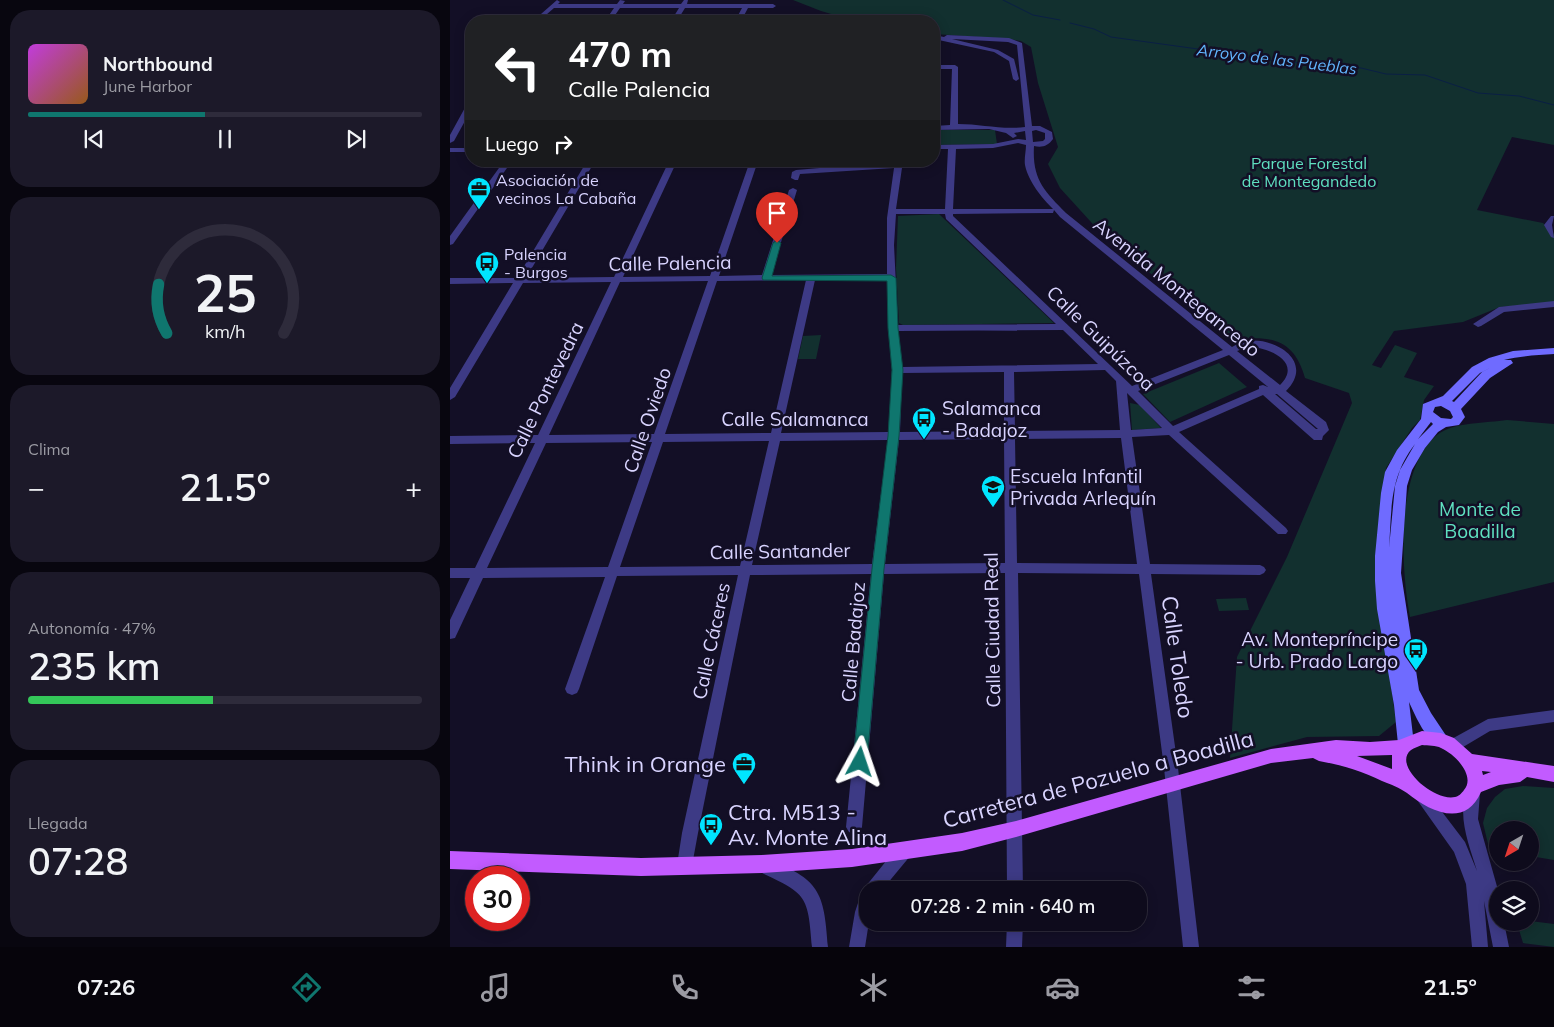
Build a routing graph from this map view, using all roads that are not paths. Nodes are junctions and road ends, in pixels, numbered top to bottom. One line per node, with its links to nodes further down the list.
1 (560, 0): 5 (street)
2 (623, 0): 6 (street)
3 (685, 3): 4 (street); 6 (street); 11 (street)
4 (719, 3): 7 (street)
5 (553, 6): 6 (street); 9 (street)
6 (619, 6): 10 (street)
7 (746, 6): 8 (street); 12 (street)
8 (773, 6)
9 (543, 15)
10 (612, 15)
11 (678, 15)
12 (741, 15)
13 (947, 37): 15 (street)
14 (940, 40): 15 (street)
15 (979, 43): 16 (street); 17 (street)
16 (1009, 58): 17 (street); 22 (street, Avenida Montegancedo)
17 (1022, 58): 22 (street, Avenida Montegancedo)
18 (940, 67): 20 (street)
19 (465, 115): 24 (street)
20 (954, 127): 21 (street); 23 (street)
21 (940, 128)
22 (1025, 129): 23 (street); 26 (street, Avenida Montegancedo); 26 (street)
23 (1009, 130): 25 (street)
24 (450, 141)
25 (1011, 142): 26 (street); 28 (street)
26 (1026, 143): 39 (street, Avenida Montegancedo); 56 (street, Avenida Montegancedo)
27 (940, 147): 28 (street)
28 (952, 147): 40 (street)
29 (450, 150): 30 (street)
30 (465, 150)
31 (504, 167): 44 (street)
32 (586, 167): 49 (street)
33 (670, 167): 50 (street, Calle Pontevedra)
34 (752, 167): 48 (street, Calle Oviedo)
35 (853, 167): 37 (street)
36 (898, 167): 41 (street, Calle Badajoz)
37 (795, 178)
38 (793, 190): 46 (street)
39 (1050, 210): 40 (street); 56 (street, Avenida Montegancedo)
40 (950, 211): 41 (street); 54 (street, Calle Guipúzcoa)
41 (892, 212): 45 (street, Calle Badajoz)
42 (1554, 218): 43 (street)
43 (1554, 235)
44 (450, 242)
45 (891, 277): 47 (street, Calle Palencia); 55 (street, Calle Badajoz)
46 (766, 278): 47 (street, Calle Palencia); 48 (street, Calle Palencia)
47 (811, 278): 76 (street, Calle Cáceres)
48 (714, 279): 50 (street, Calle Palencia); 78 (street, Calle Oviedo)
49 (519, 280): 50 (street, Calle Palencia); 51 (street, Calle Palencia); 66 (street)
50 (617, 280): 79 (street, Calle Pontevedra)
51 (450, 281)
52 (1554, 304): 53 (street)
53 (1478, 324)
54 (1065, 327): 55 (street); 59 (street, Calle Guipúzcoa)
55 (893, 328): 61 (street, Calle Badajoz)
56 (1225, 351): 63 (street); 64 (street, Avenida Montegancedo); 65 (street, Avenida Montegancedo); 65 (street)
57 (1554, 351): 68 (street)
58 (1554, 357): 70 (street)
59 (1107, 367): 60 (street); 62 (street, Calle Guipúzcoa)
60 (1009, 368): 61 (street); 75 (street, Calle Ciudad Real)
61 (898, 370): 77 (street, Calle Badajoz)
62 (1121, 380): 63 (street, Calle Guipúzcoa); 69 (street, Calle Toledo)
63 (1132, 390): 67 (street, Calle Guipúzcoa)
64 (1266, 390): 65 (street); 65 (street, Avenida Montegancedo); 73 (street, Calle Salamanca)
65 (1280, 391)
66 (450, 397)
67 (1142, 400): 69 (street); 73 (street, Calle Guipúzcoa)
68 (1442, 402): 70 (street); 71 (street)
69 (1123, 404): 74 (street, Calle Toledo)
70 (1455, 408): 72 (street)
71 (1428, 414): 72 (street); 94 (street)
72 (1443, 423): 93 (street)
73 (1171, 431): 74 (street, Calle Salamanca); 81 (street, Calle Guipúzcoa)
74 (1126, 434): 75 (street, Calle Salamanca); 83 (street, Calle Toledo)
75 (1010, 435): 77 (street, Calle Salamanca); 82 (street, Calle Ciudad Real)
76 (777, 436): 77 (street, Calle Salamanca); 78 (street, Calle Salamanca); 85 (street, Calle Cáceres)
77 (894, 436): 84 (street, Calle Badajoz)
78 (660, 438): 79 (street, Calle Salamanca); 87 (street, Calle Oviedo)
79 (540, 439): 80 (street, Calle Salamanca); 89 (street, Calle Pontevedra)
80 (450, 440)
81 (1282, 531)
82 (1011, 568): 83 (street, Calle Santander); 84 (street, Calle Santander); 104 (street, Calle Ciudad Real)
83 (1143, 568): 86 (street, Calle Santander); 99 (street, Calle Toledo)
84 (878, 569): 85 (street, Calle Santander); 103 (street, Calle Badajoz)
85 (745, 570): 87 (street, Calle Santander); 108 (street, Calle Cáceres)
86 (1260, 570)
87 (612, 572): 89 (street, Calle Santander); 91 (street, Calle Oviedo)
88 (450, 573): 89 (street, Calle Santander)
89 (479, 573): 90 (street, Calle Pontevedra)
90 (450, 634)
91 (572, 689)
92 (1554, 716): 93 (street)
93 (1447, 743): 94 (main road); 96 (main road)
94 (1405, 745): 95 (main road, Carretera de Pozuelo a Boadilla); 100 (main road)
95 (1310, 752): 99 (main road, Carretera de Pozuelo a Boadilla); 100 (main road, Carretera de Pozuelo a Boadilla)
96 (1468, 762): 97 (main road); 101 (main road)
97 (1534, 772): 98 (main road); 101 (main road)
98 (1554, 774)
99 (1172, 783): 104 (main road, Carretera de Pozuelo a Boadilla); 116 (street, Calle Toledo)
100 (1408, 785): 102 (main road)
101 (1474, 790): 102 (main road); 118 (street)
102 (1422, 797): 117 (street)
103 (854, 827)
104 (1016, 829): 105 (main road, Carretera de Pozuelo a Boadilla); 110 (street, Calle Ciudad Real)
105 (905, 850): 107 (main road, Carretera de Pozuelo a Boadilla); 109 (street)
106 (450, 860): 108 (main road, Carretera de Pozuelo a Boadilla)
107 (762, 864): 108 (main road, Carretera de Pozuelo a Boadilla); 113 (street)
108 (685, 866)
109 (879, 881)
110 (1015, 881)
111 (859, 931): 114 (street)
112 (1015, 931): 115 (street)
113 (820, 947)
114 (857, 947)
115 (1014, 947)
116 (1191, 947)
117 (1480, 947)
118 (1502, 947)

